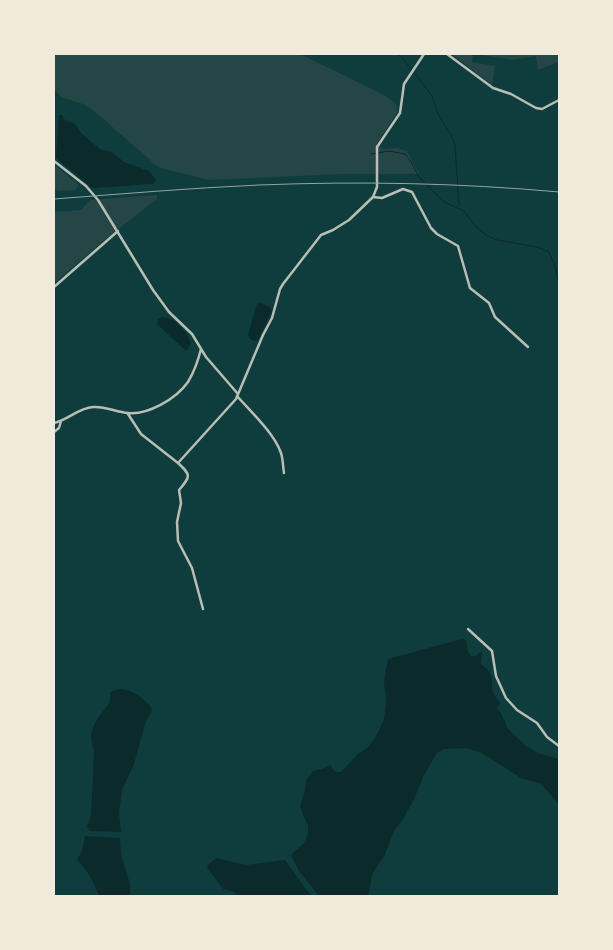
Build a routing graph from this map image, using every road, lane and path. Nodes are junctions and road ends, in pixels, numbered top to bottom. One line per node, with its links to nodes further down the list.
1 (424, 54): 5 (street)
2 (447, 54): 3 (street)
3 (559, 100)
4 (54, 161): 6 (street)
5 (373, 196): 8 (street); 10 (street)
6 (118, 231): 7 (street); 9 (street)
7 (54, 287)
8 (528, 347)
9 (201, 349): 10 (street); 11 (street)
10 (237, 395): 15 (street); 16 (street)
11 (128, 413): 12 (street); 15 (street)
12 (62, 421): 13 (street); 14 (street)
13 (54, 422)
14 (54, 432)
15 (178, 463): 17 (street)
16 (284, 473)
17 (203, 609)
18 (468, 629): 19 (street)
19 (559, 746)

